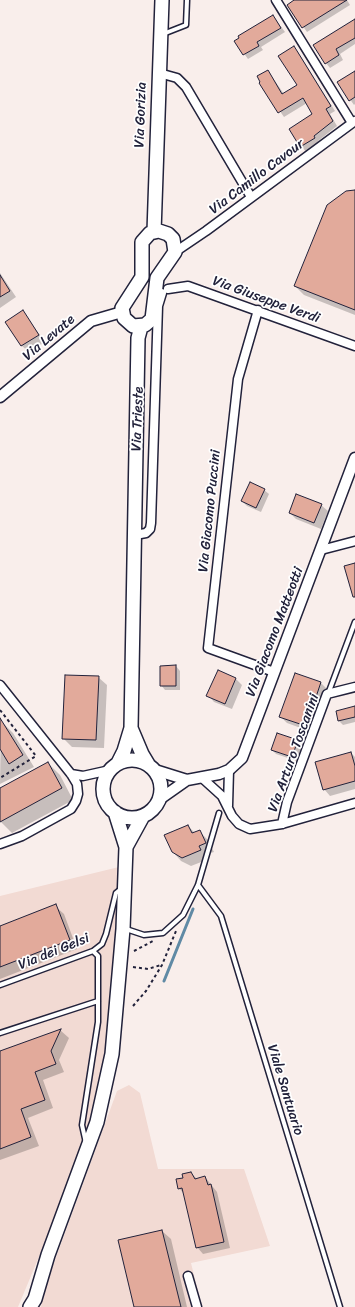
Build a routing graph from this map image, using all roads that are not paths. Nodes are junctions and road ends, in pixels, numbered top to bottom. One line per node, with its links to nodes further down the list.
1 (162, 0): 4 (main road, Via Gorizia)
2 (187, 0): 4 (lane)
3 (276, 0): 6 (street)
4 (161, 35): 5 (main road, Via Gorizia)
5 (159, 73): 7 (street); 8 (main road, Via Gorizia)
6 (354, 122): 7 (street, Via Camillo Cavour)
7 (251, 197): 9 (street, Via Camillo Cavour)
8 (154, 232): 9 (main road); 12 (main road)
9 (175, 252): 13 (main road)
10 (165, 291): 11 (street, Via Giuseppe Verdi); 17 (street, Via Trieste)
11 (258, 310): 14 (street, Via Giuseppe Verdi); 21 (street, Via Giacomo Puccini)
12 (122, 312): 13 (main road); 15 (street, Via Levate)
13 (141, 327): 17 (main road, Via Trieste)
14 (355, 346)
15 (0, 397)
16 (355, 458): 19 (street, Via Giacomo Matteotti)
17 (135, 535): 25 (main road, Via Trieste)
18 (355, 540): 19 (street)
19 (321, 550): 21 (street, Via Giacomo Matteotti)
20 (355, 622): 24 (lane)
21 (274, 672): 28 (street, Via Giacomo Matteotti)
22 (0, 685): 29 (street)
23 (355, 687): 24 (street, Via Arturo Toscanini)
24 (328, 694): 38 (street, Via Arturo Toscanini)
25 (131, 728): 26 (main road); 27 (main road)
26 (114, 767): 27 (main road); 29 (street); 35 (main road)
27 (151, 767): 31 (street); 32 (main road)
28 (229, 770): 30 (street, Via Giacomo Matteotti); 34 (street)
29 (71, 774): 39 (street)
30 (201, 777): 31 (street, Via Giacomo Matteotti); 34 (street)
31 (188, 780): 32 (street)
32 (160, 799): 37 (main road)
33 (355, 803): 38 (street)
34 (228, 806): 38 (street)
35 (115, 812): 37 (main road); 40 (main road)
36 (219, 813): 41 (lane)
37 (143, 816): 40 (main road)
38 (282, 824)
39 (0, 844)
40 (126, 847): 42 (main road)
41 (198, 884): 43 (lane); 52 (lane, Viale Santuario)
42 (125, 886): 43 (main road); 44 (lane, Via dei Gelsi)
43 (124, 929): 48 (main road)
44 (93, 951): 45 (lane, Via dei Gelsi); 46 (lane)
45 (0, 985)
46 (98, 1001): 47 (lane); 48 (lane)
47 (0, 1033)
48 (89, 1148): 50 (main road)
49 (188, 1276): 51 (street)
50 (34, 1304)
51 (197, 1307)
52 (340, 1307)

